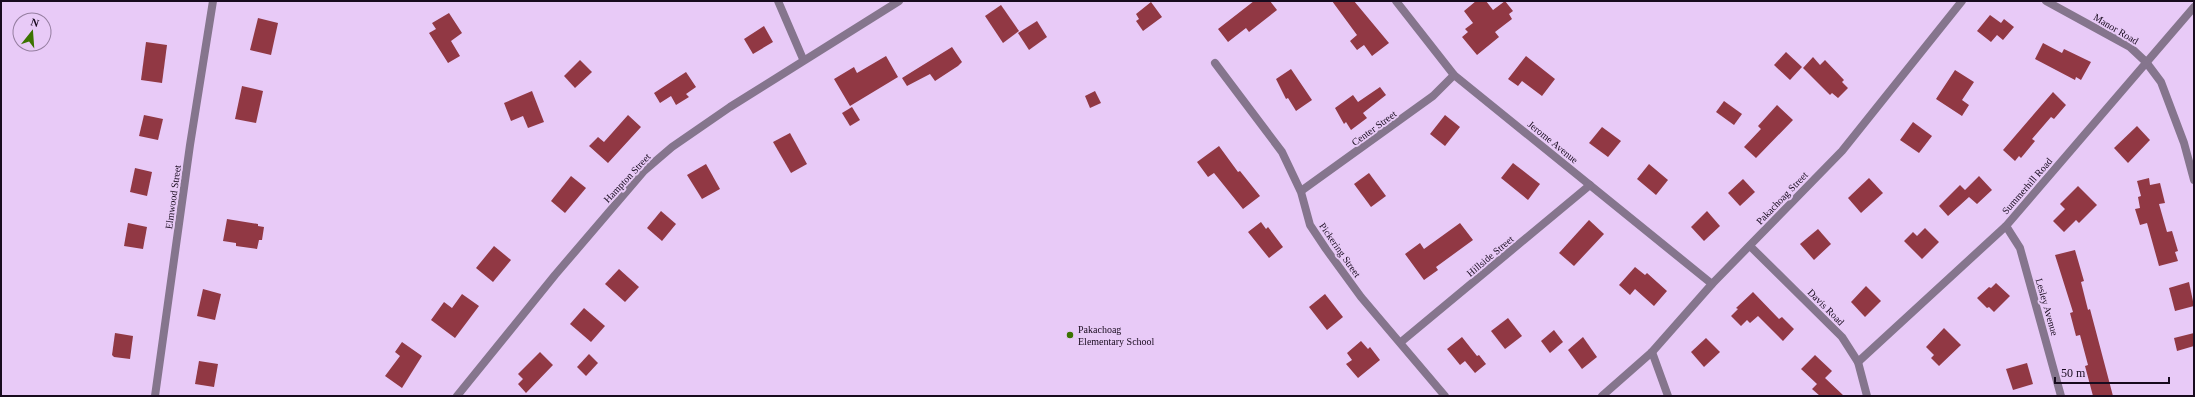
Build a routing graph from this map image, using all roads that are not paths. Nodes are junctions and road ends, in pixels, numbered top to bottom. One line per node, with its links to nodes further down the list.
1 (213, 1): 21 (street, Elmwood Street)
2 (778, 1): 8 (street)
3 (899, 1): 8 (street, Hampton Street)
4 (1396, 1): 11 (street, Jerome Avenue)
5 (1962, 1): 16 (street, Pakachoag Street)
6 (2046, 1): 9 (street, Manor Road)
7 (2194, 7): 9 (street, Summerhill Road)
8 (804, 59): 22 (street, Hampton Street)
9 (2146, 62): 12 (street, Manor Road); 15 (street, Summerhill Road)
10 (1215, 63): 14 (street, Pickering Street)
11 (1454, 75): 13 (street, Jerome Avenue); 14 (street, Center Street)
12 (2194, 180)
13 (1590, 185): 17 (street, Jerome Avenue); 18 (street, Hillside Street)
14 (1301, 191): 18 (street, Pickering Street)
15 (2006, 226): 20 (street, Summerhill Road); 27 (street, Lesley Avenue)
16 (1750, 246): 17 (street, Pakachoag Street); 20 (street, Davis Road)
17 (1712, 284): 19 (street, Pakachoag Street)
18 (1401, 342): 23 (street, Pickering Street)
19 (1652, 352): 24 (street, Pakachoag Street); 25 (street)
20 (1858, 362): 26 (street, Davis Road)
21 (154, 396)
22 (457, 396)
23 (1445, 396)
24 (1602, 396)
25 (1668, 396)
26 (1867, 396)
27 (2061, 396)

